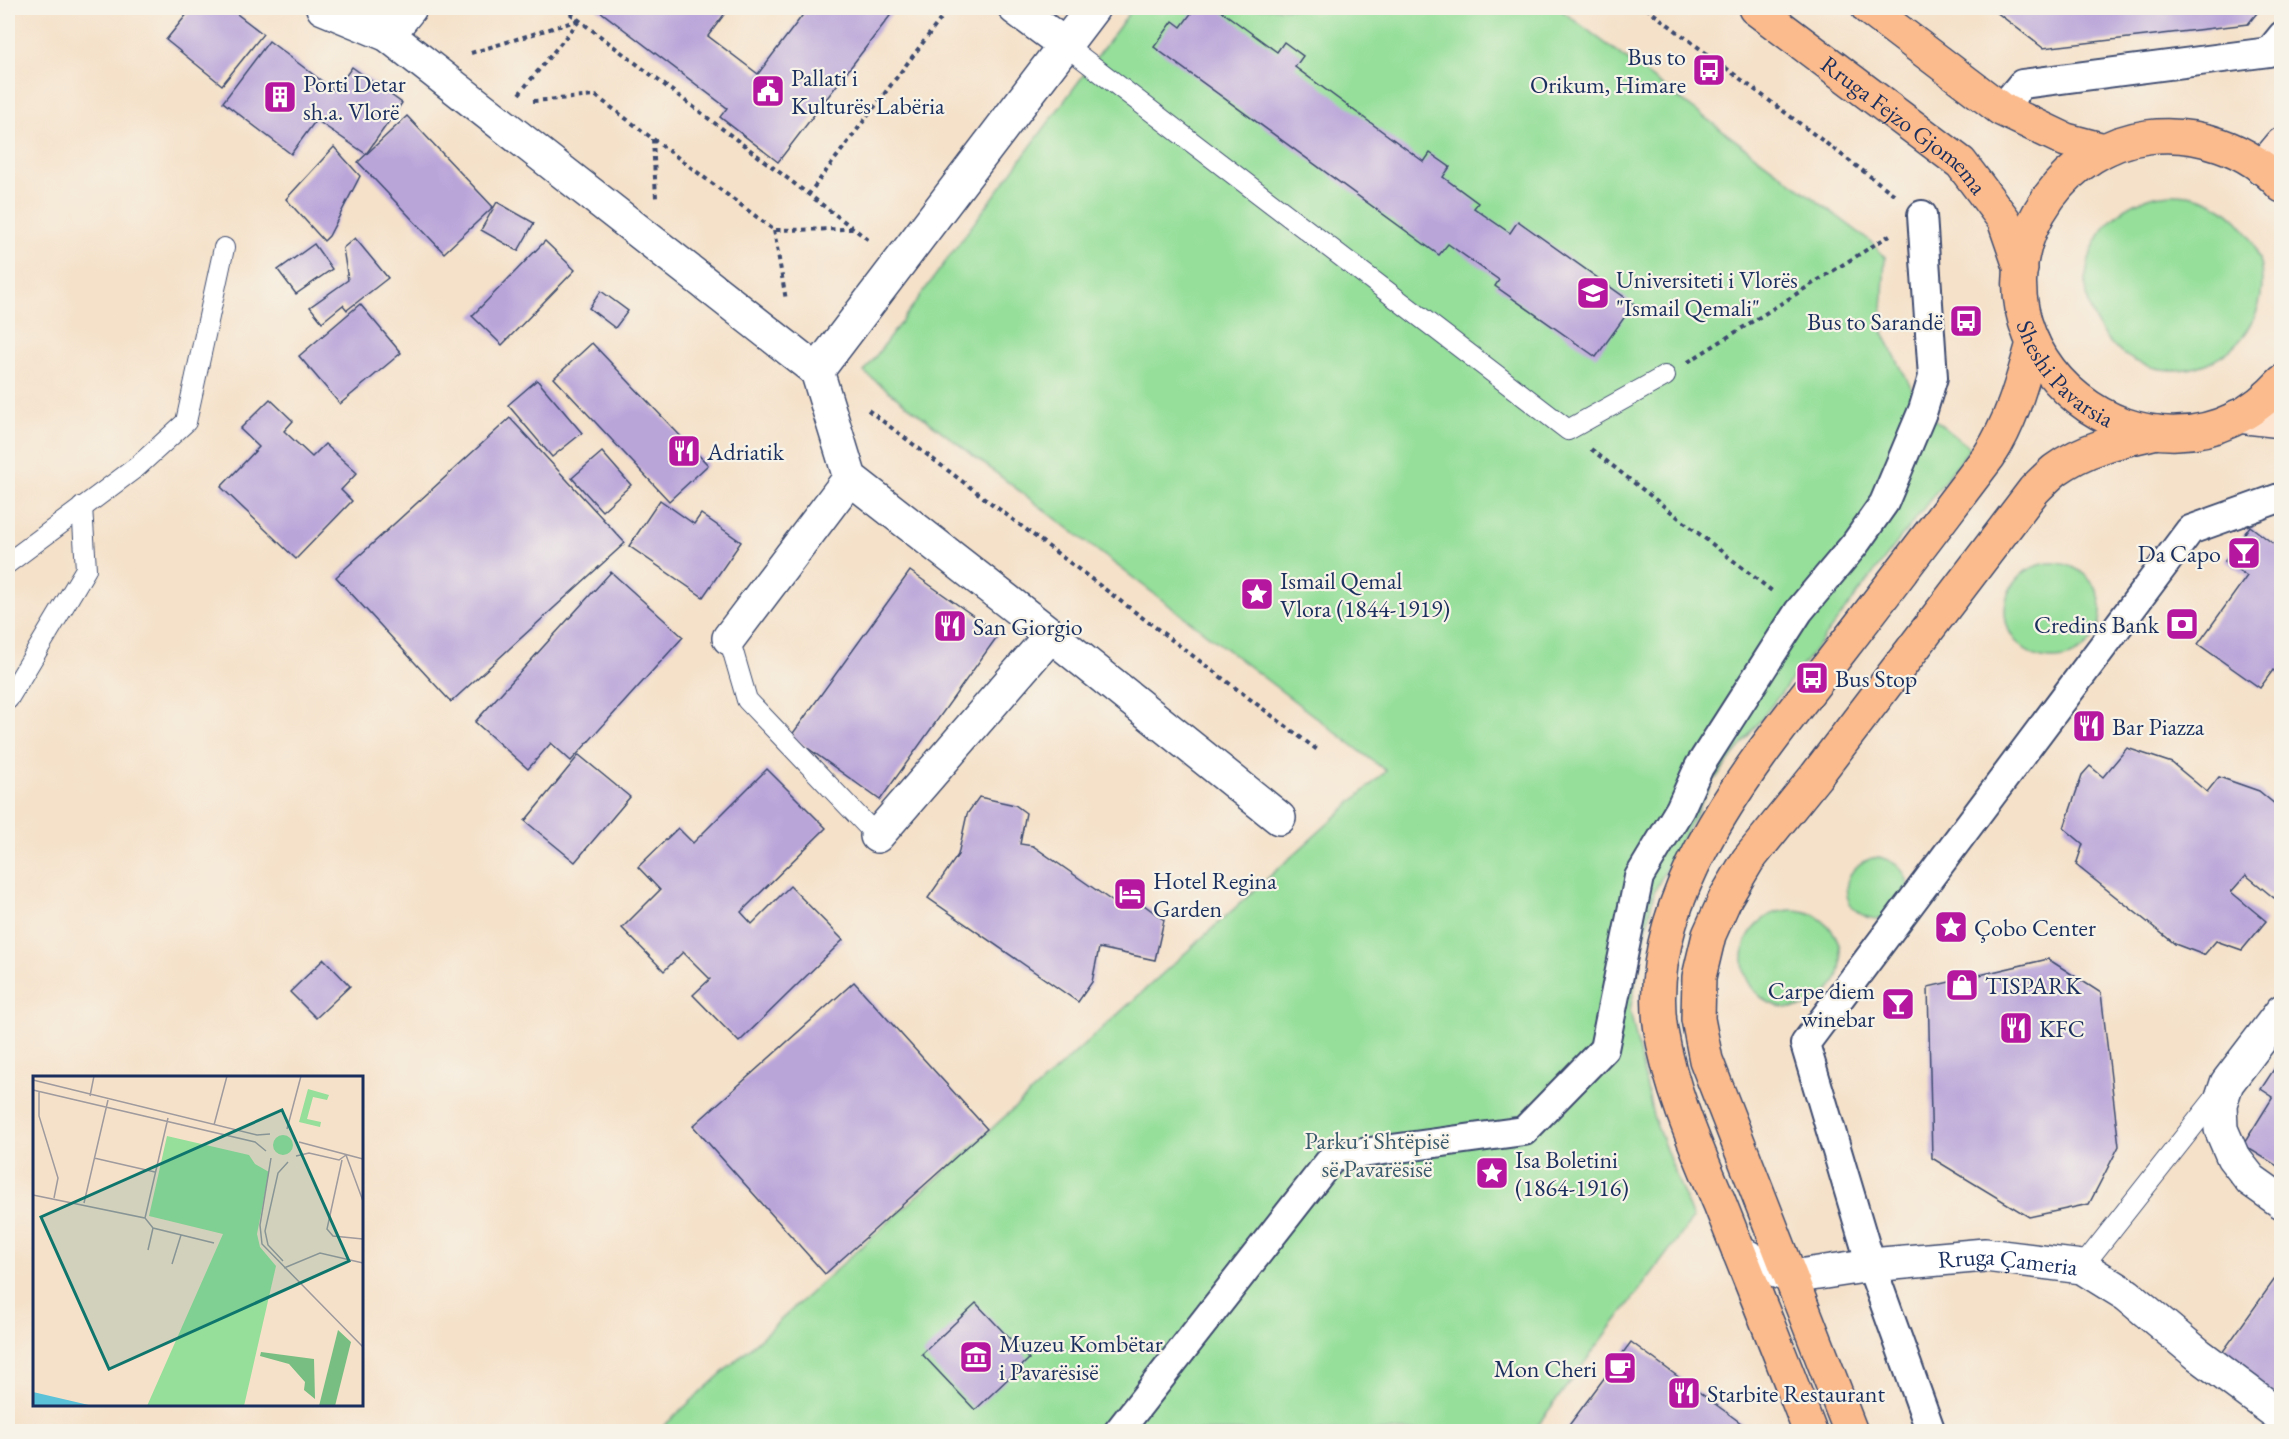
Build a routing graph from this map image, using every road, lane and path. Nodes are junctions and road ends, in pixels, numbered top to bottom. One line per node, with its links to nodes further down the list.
1 (323, 8): 11 (street)
2 (410, 8): 11 (street)
3 (563, 8): 10 (path)
4 (949, 8): 20 (path)
5 (1016, 8): 13 (street)
6 (1093, 8): 13 (street)
7 (1647, 8): 21 (path)
8 (1755, 8): 27 (main road, Rruga Fejzo Gjomema)
9 (1868, 8): 15 (main road)
10 (579, 20): 14 (path); 16 (path); 20 (path)
11 (388, 35): 14 (street)
12 (2282, 36): 15 (street)
13 (1065, 45): 26 (street); 35 (lane)
14 (427, 66): 16 (street)
15 (2001, 108): 18 (main road)
16 (504, 112): 17 (path); 24 (street)
17 (653, 139): 23 (path); 24 (path)
18 (2104, 150): 19 (main road, Sheshi Pavarsia); 27 (main road, Sheshi Pavarsia)
19 (2275, 166)
20 (808, 195): 22 (path)
21 (1922, 215): 30 (path); 41 (street)
22 (854, 229): 23 (path); 26 (path)
23 (774, 230): 29 (path)
24 (659, 247): 29 (street)
25 (224, 248): 39 (lane)
26 (899, 263): 29 (street)
27 (2021, 269): 28 (main road, Sheshi Pavarsia)
28 (2033, 343): 36 (main road, Sheshi Pavarsia); 51 (main road)
29 (806, 363): 37 (street)
30 (1665, 376): 35 (lane)
31 (2282, 382): 33 (main road, Sheshi Pavarsia)
32 (865, 407): 45 (path)
33 (2238, 416): 34 (main road); 36 (main road, Sheshi Pavarsia)
34 (2282, 421)
35 (1568, 430): 41 (path)
36 (2157, 432): 54 (main road)
37 (850, 478): 42 (street); 43 (street)
38 (2282, 497): 52 (street)
39 (82, 507): 40 (lane); 44 (lane)
40 (8, 563)
41 (1799, 611): 57 (street)
42 (1051, 635): 46 (street); 47 (street)
43 (729, 638): 47 (lane)
44 (8, 699)
45 (1320, 752)
46 (1279, 818)
47 (877, 836)
48 (2282, 1011): 49 (street)
49 (2227, 1083): 50 (street); 53 (lane)
50 (2282, 1202)
51 (1739, 1252): 54 (street); 56 (main road)
52 (1871, 1265): 53 (street, Rruga Çameria); 54 (street, Rruga Çameria); 59 (street)
53 (2082, 1267): 55 (street, Rruga Çameria)
54 (1792, 1277): 58 (main road)
55 (2282, 1417)
56 (1806, 1428)
57 (1118, 1431)
58 (1851, 1431)
59 (1931, 1431)

